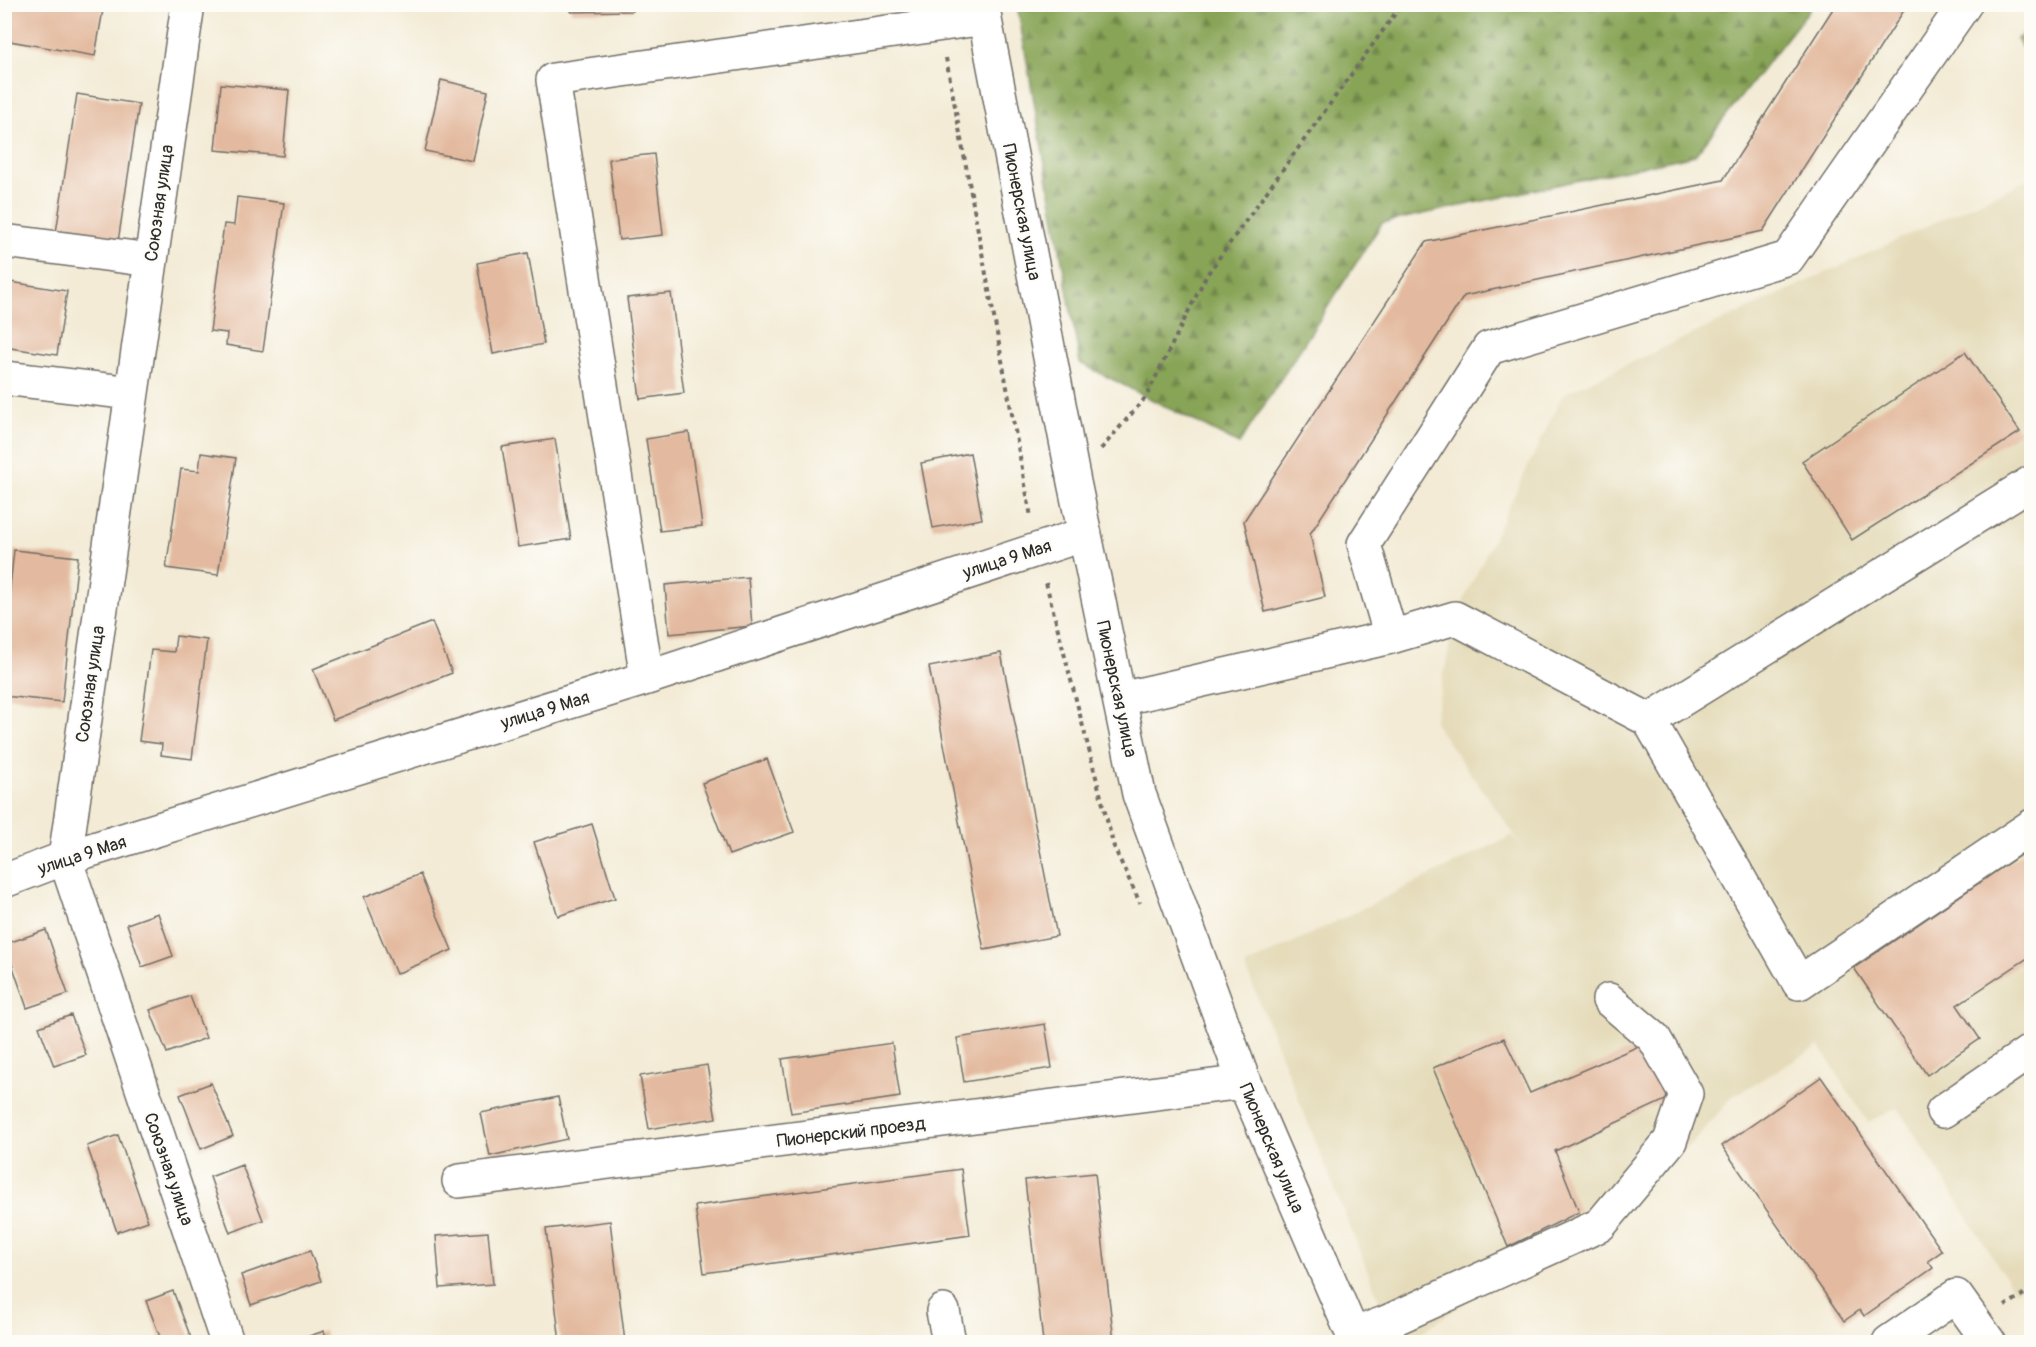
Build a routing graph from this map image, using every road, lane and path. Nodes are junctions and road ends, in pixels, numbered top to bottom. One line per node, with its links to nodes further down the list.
1 (188, 4): 6 (street, Союзная улица)
2 (1402, 4): 9 (path)
3 (1965, 4): 12 (street)
4 (983, 11): 9 (street, Пионерская улица); 13 (street)
5 (4, 241): 6 (street)
6 (151, 260): 8 (street, Союзная улица)
7 (4, 378): 8 (street)
8 (132, 393): 17 (street, Союзная улица)
9 (1074, 482): 11 (street, Пионерская улица)
10 (2031, 482): 15 (street)
11 (1085, 534): 13 (street, улица 9 Мая); 14 (street, Пионерская улица)
12 (1391, 637): 14 (street); 15 (street)
13 (647, 678): 17 (street, улица 9 Мая)
14 (1120, 699): 21 (street, Пионерская улица)
15 (1649, 720): 16 (street)
16 (2031, 826)
17 (65, 858): 18 (street, улица 9 Мая); 26 (street, Союзная улица)
18 (4, 881)
19 (1609, 1000): 25 (street)
20 (2031, 1050): 22 (street)
21 (1244, 1082): 23 (street, Пионерский проезд); 25 (street, Пионерская улица)
22 (1943, 1111)
23 (459, 1180)
24 (943, 1311): 27 (street)
25 (1354, 1339)
26 (227, 1342)
27 (949, 1342)
28 (1889, 1342): 29 (street)
29 (1989, 1342)

